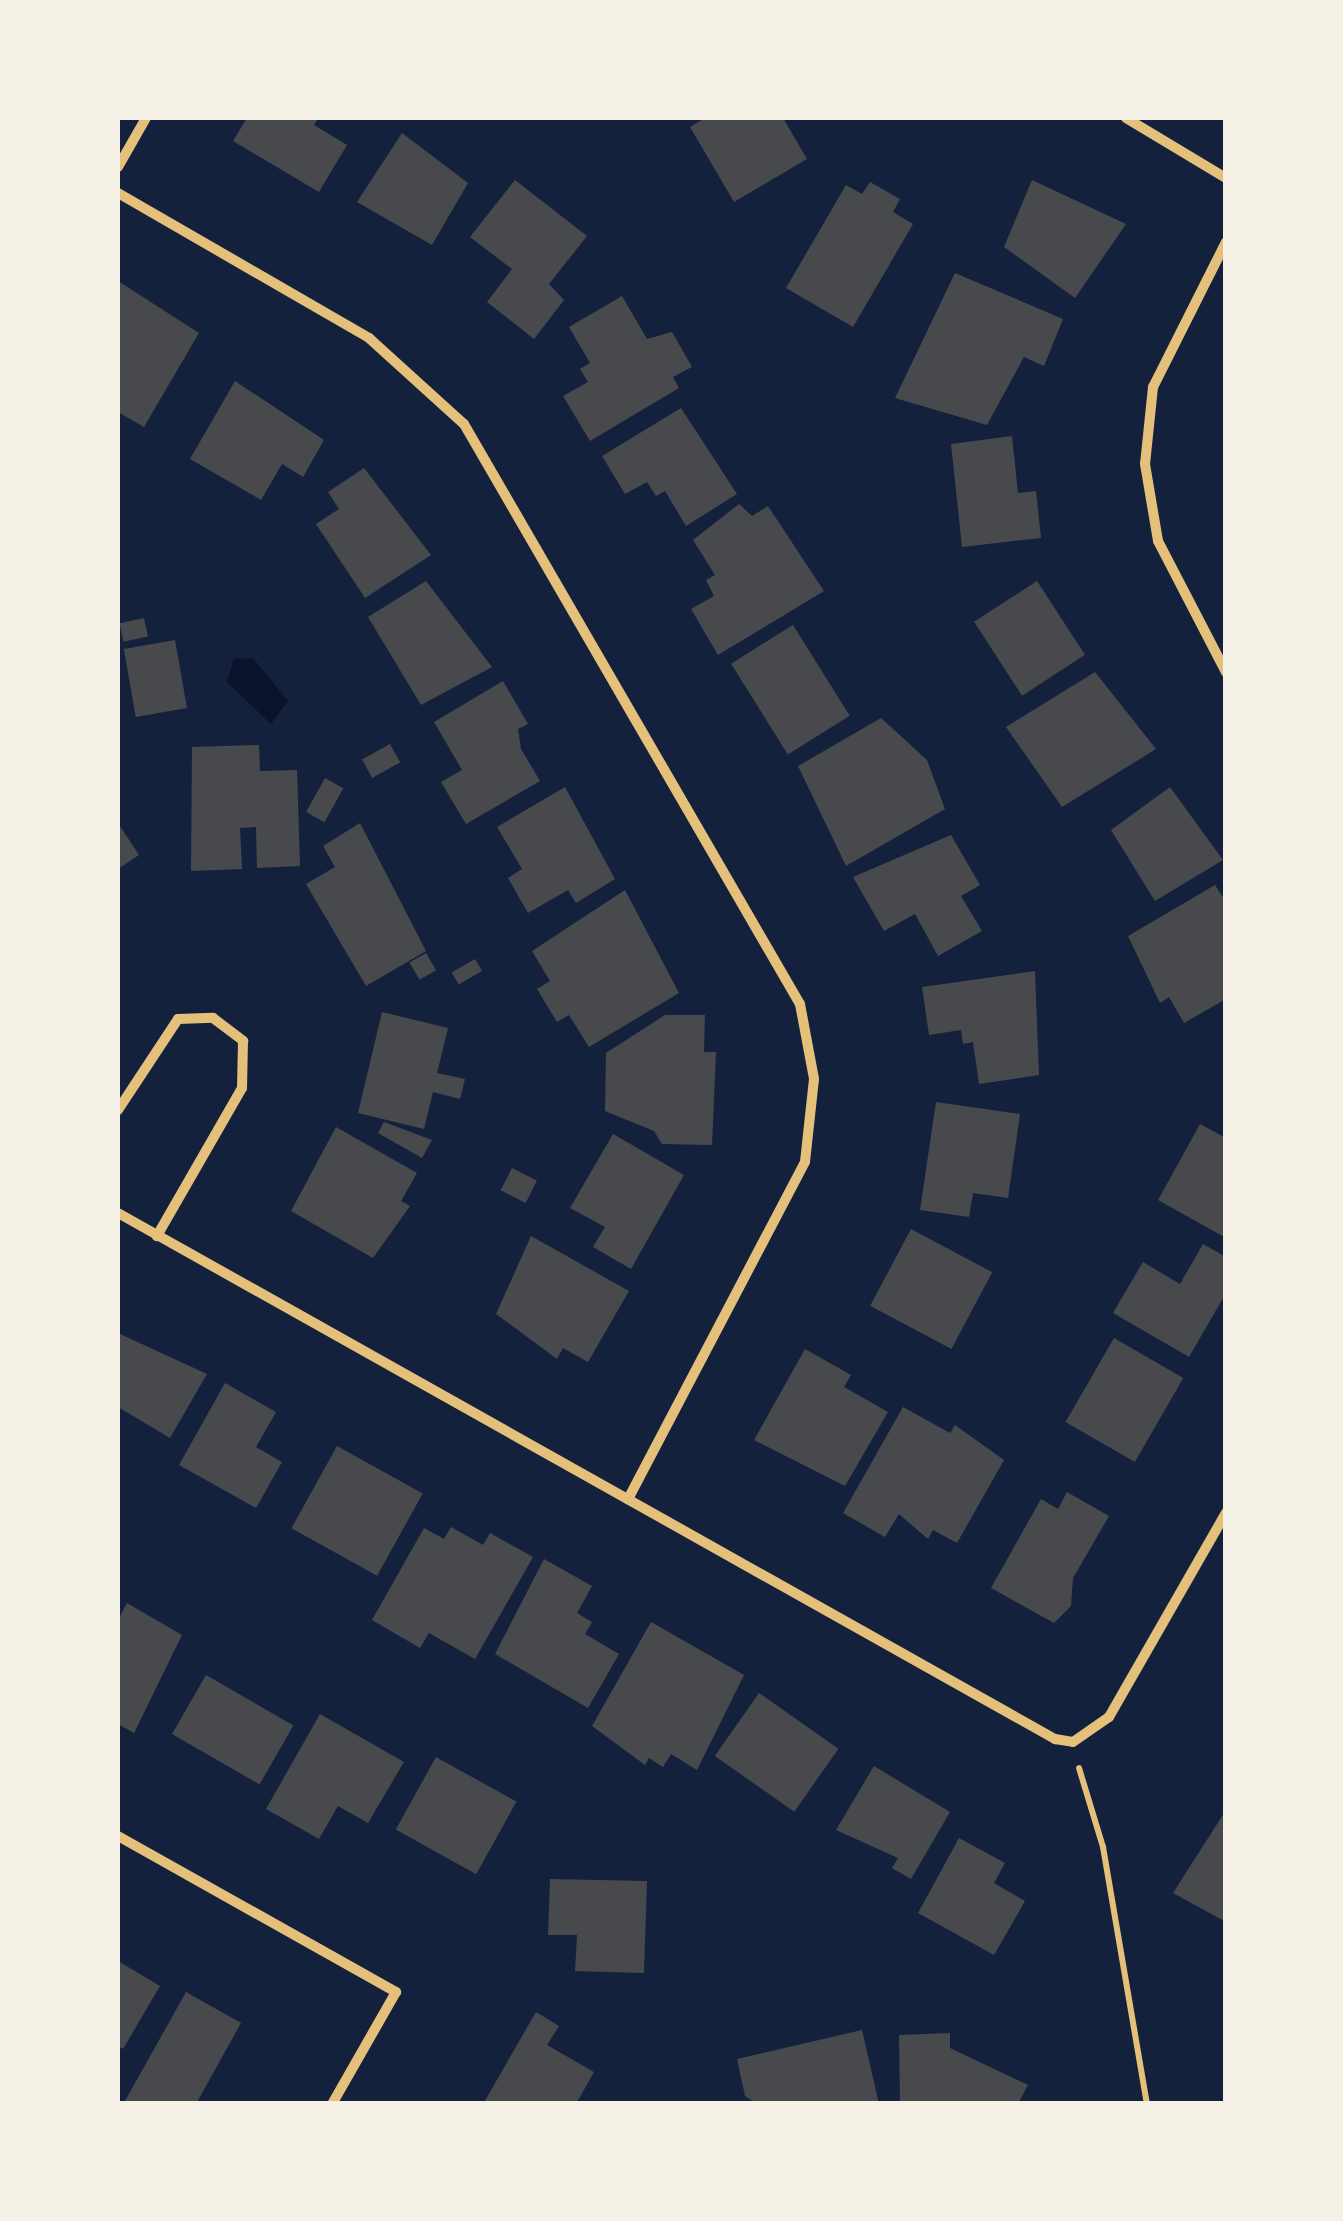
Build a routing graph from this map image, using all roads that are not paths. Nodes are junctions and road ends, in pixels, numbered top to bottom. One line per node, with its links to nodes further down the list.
1 (146, 118): 3 (street)
2 (1126, 118): 4 (street)
3 (118, 167)
4 (1226, 178)
5 (118, 194): 11 (street)
6 (1226, 242): 7 (street)
7 (1226, 672)
8 (118, 1110): 10 (street)
9 (118, 1213): 10 (street)
10 (157, 1236): 11 (street)
11 (628, 1499): 12 (street)
12 (1226, 1513)
13 (118, 1836): 14 (street)
14 (332, 2104)

